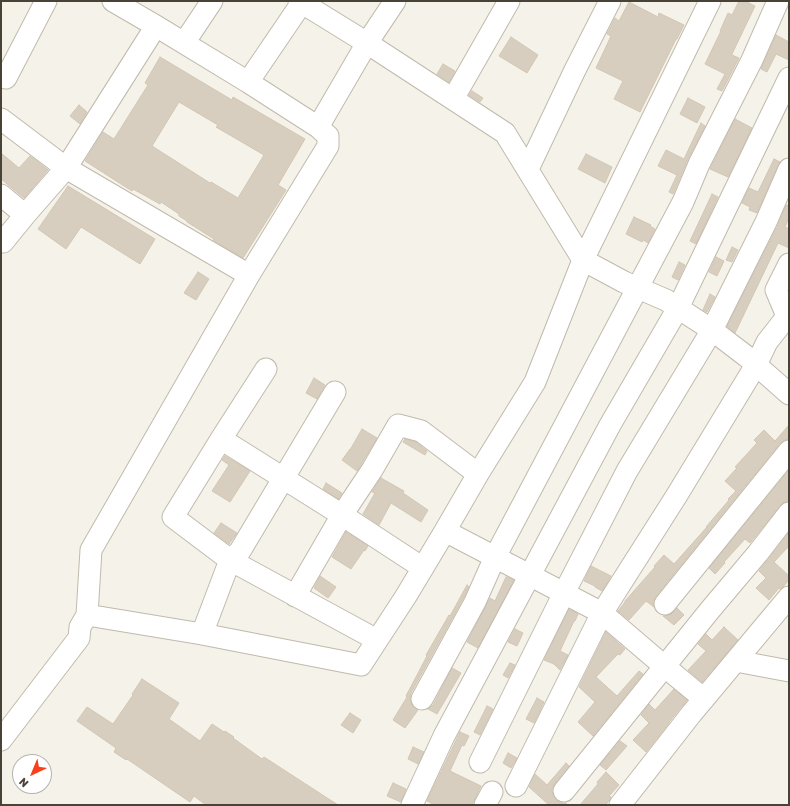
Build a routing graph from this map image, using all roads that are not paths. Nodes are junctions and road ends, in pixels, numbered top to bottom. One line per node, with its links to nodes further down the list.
1 (46, 1): 13 (street)
2 (212, 1): 11 (street)
3 (395, 1): 12 (street)
4 (508, 1): 16 (street)
5 (610, 1): 21 (street)
6 (710, 1): 25 (street)
7 (778, 1): 28 (street)
8 (118, 2): 10 (street)
9 (302, 2): 12 (street); 15 (street)
10 (156, 26): 11 (street); 19 (street)
11 (184, 43): 15 (street)
12 (367, 43): 16 (street); 18 (street)
13 (6, 78)
14 (789, 78): 29 (street)
15 (248, 82): 18 (street)
16 (453, 99): 21 (street)
17 (1, 119): 19 (street)
18 (318, 127): 27 (street)
19 (66, 168): 23 (street); 27 (street)
20 (789, 169): 31 (street)
21 (528, 170): 25 (street)
22 (1, 195): 23 (street)
23 (25, 215): 24 (street)
24 (1, 242)
25 (583, 260): 28 (street); 38 (street)
26 (789, 264): 30 (street)
27 (249, 275): 52 (street)
28 (638, 288): 29 (street); 43 (street)
29 (678, 308): 31 (street); 46 (street)
30 (788, 315): 32 (street)
31 (712, 330): 32 (street); 47 (street)
32 (756, 365): 35 (street); 51 (street)
33 (266, 369): 36 (street)
34 (335, 392): 39 (street)
35 (789, 394)
36 (221, 439): 39 (street); 44 (street)
37 (789, 451): 50 (street)
38 (478, 474): 41 (street); 42 (street)
39 (283, 478): 41 (street); 44 (street)
40 (789, 513): 56 (street)
41 (342, 515): 45 (street); 48 (street)
42 (445, 531): 43 (street); 45 (street)
43 (495, 557): 46 (street); 58 (street)
44 (230, 560): 48 (street); 53 (street)
45 (422, 568): 54 (street)
46 (530, 575): 47 (street); 65 (street)
47 (564, 593): 51 (street); 62 (street)
48 (295, 596): 54 (street)
49 (789, 597): 55 (street)
50 (665, 604)
51 (602, 613): 56 (street); 63 (street)
52 (83, 621): 53 (street); 60 (street); 61 (street)
53 (202, 634): 54 (street)
54 (377, 640)
55 (736, 661): 57 (street); 59 (street)
56 (664, 666): 59 (street); 64 (street)
57 (789, 671)
58 (422, 699)
59 (704, 699): 66 (street)
60 (1, 719)
61 (1, 740)
62 (480, 762)
63 (516, 786)
64 (564, 791)
65 (412, 805)
66 (620, 805)

